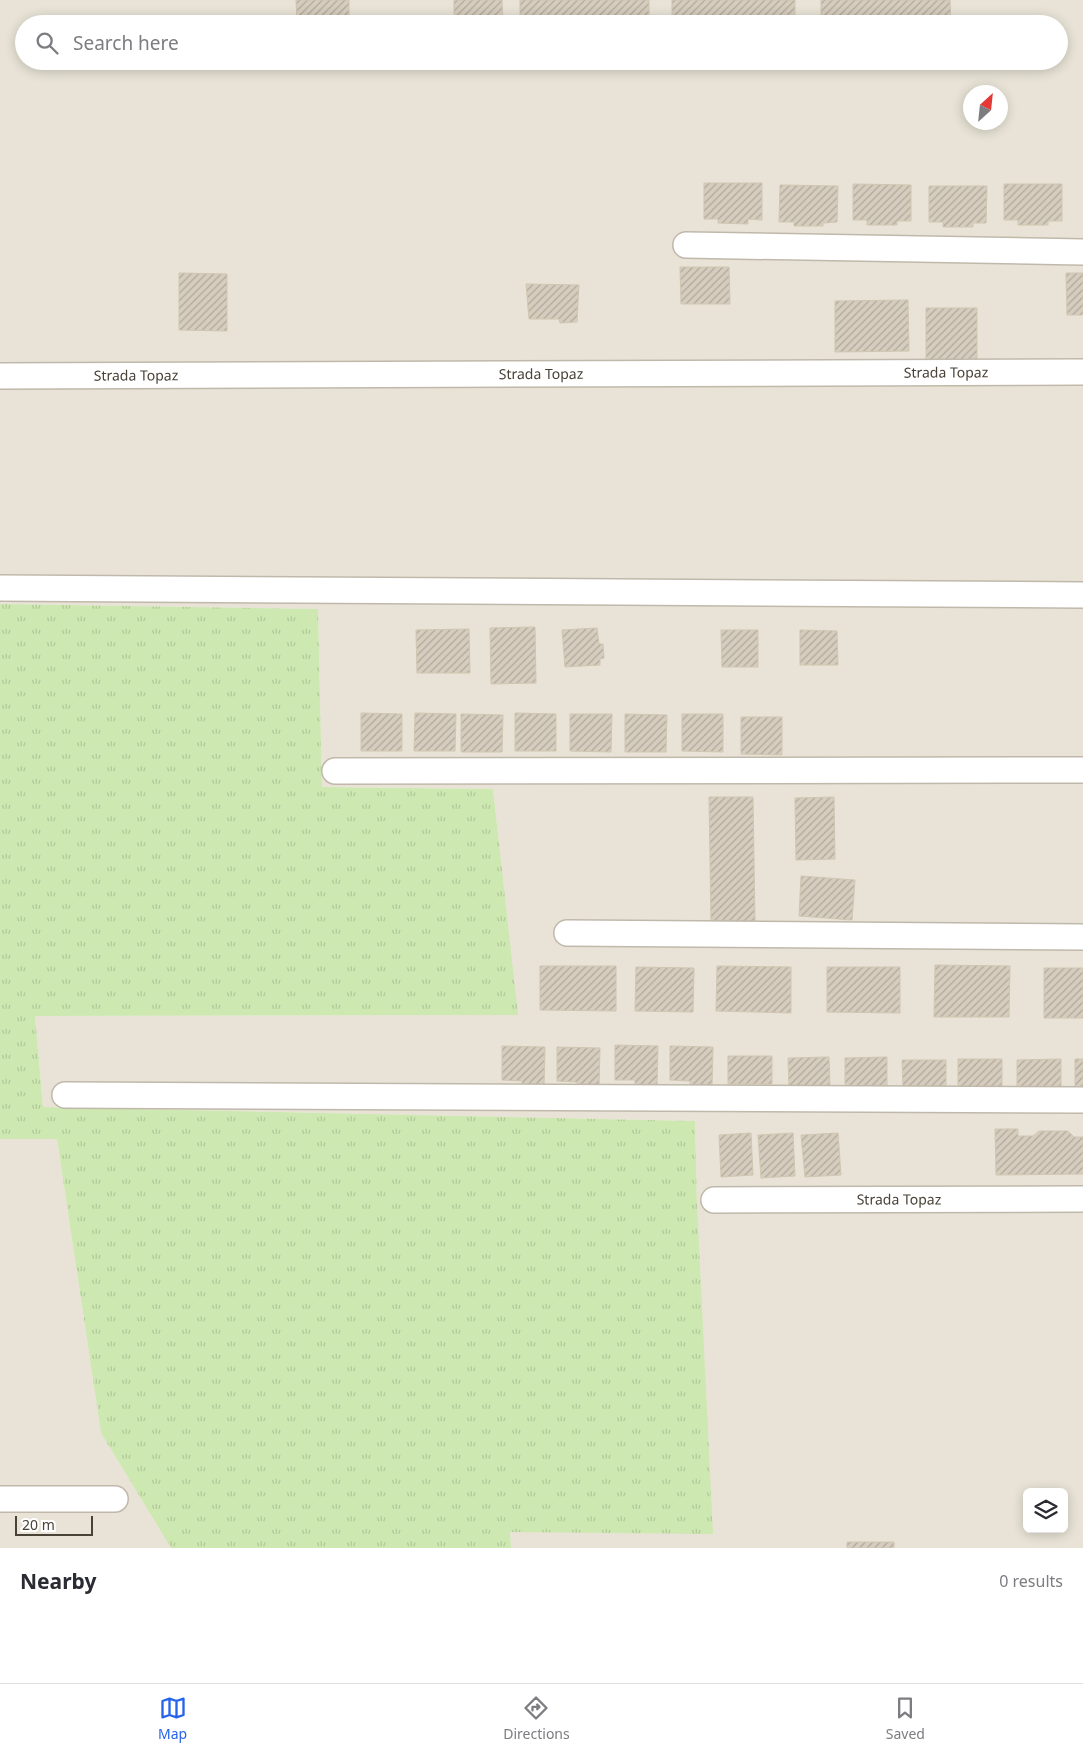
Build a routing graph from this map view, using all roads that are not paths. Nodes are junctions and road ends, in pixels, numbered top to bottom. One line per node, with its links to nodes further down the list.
1 (686, 245): 2 (street)
2 (1083, 252)
3 (1083, 372): 4 (street, Strada Topaz)
4 (0, 376)
5 (0, 588): 6 (street)
6 (1083, 595)
7 (1083, 770): 8 (street)
8 (335, 771)
9 (567, 933): 10 (street)
10 (1083, 937)
11 (65, 1095): 12 (street)
12 (1083, 1100)
13 (714, 1200): 14 (street, Strada Topaz)
14 (1083, 1200)
15 (0, 1499): 16 (street)
16 (115, 1499)

